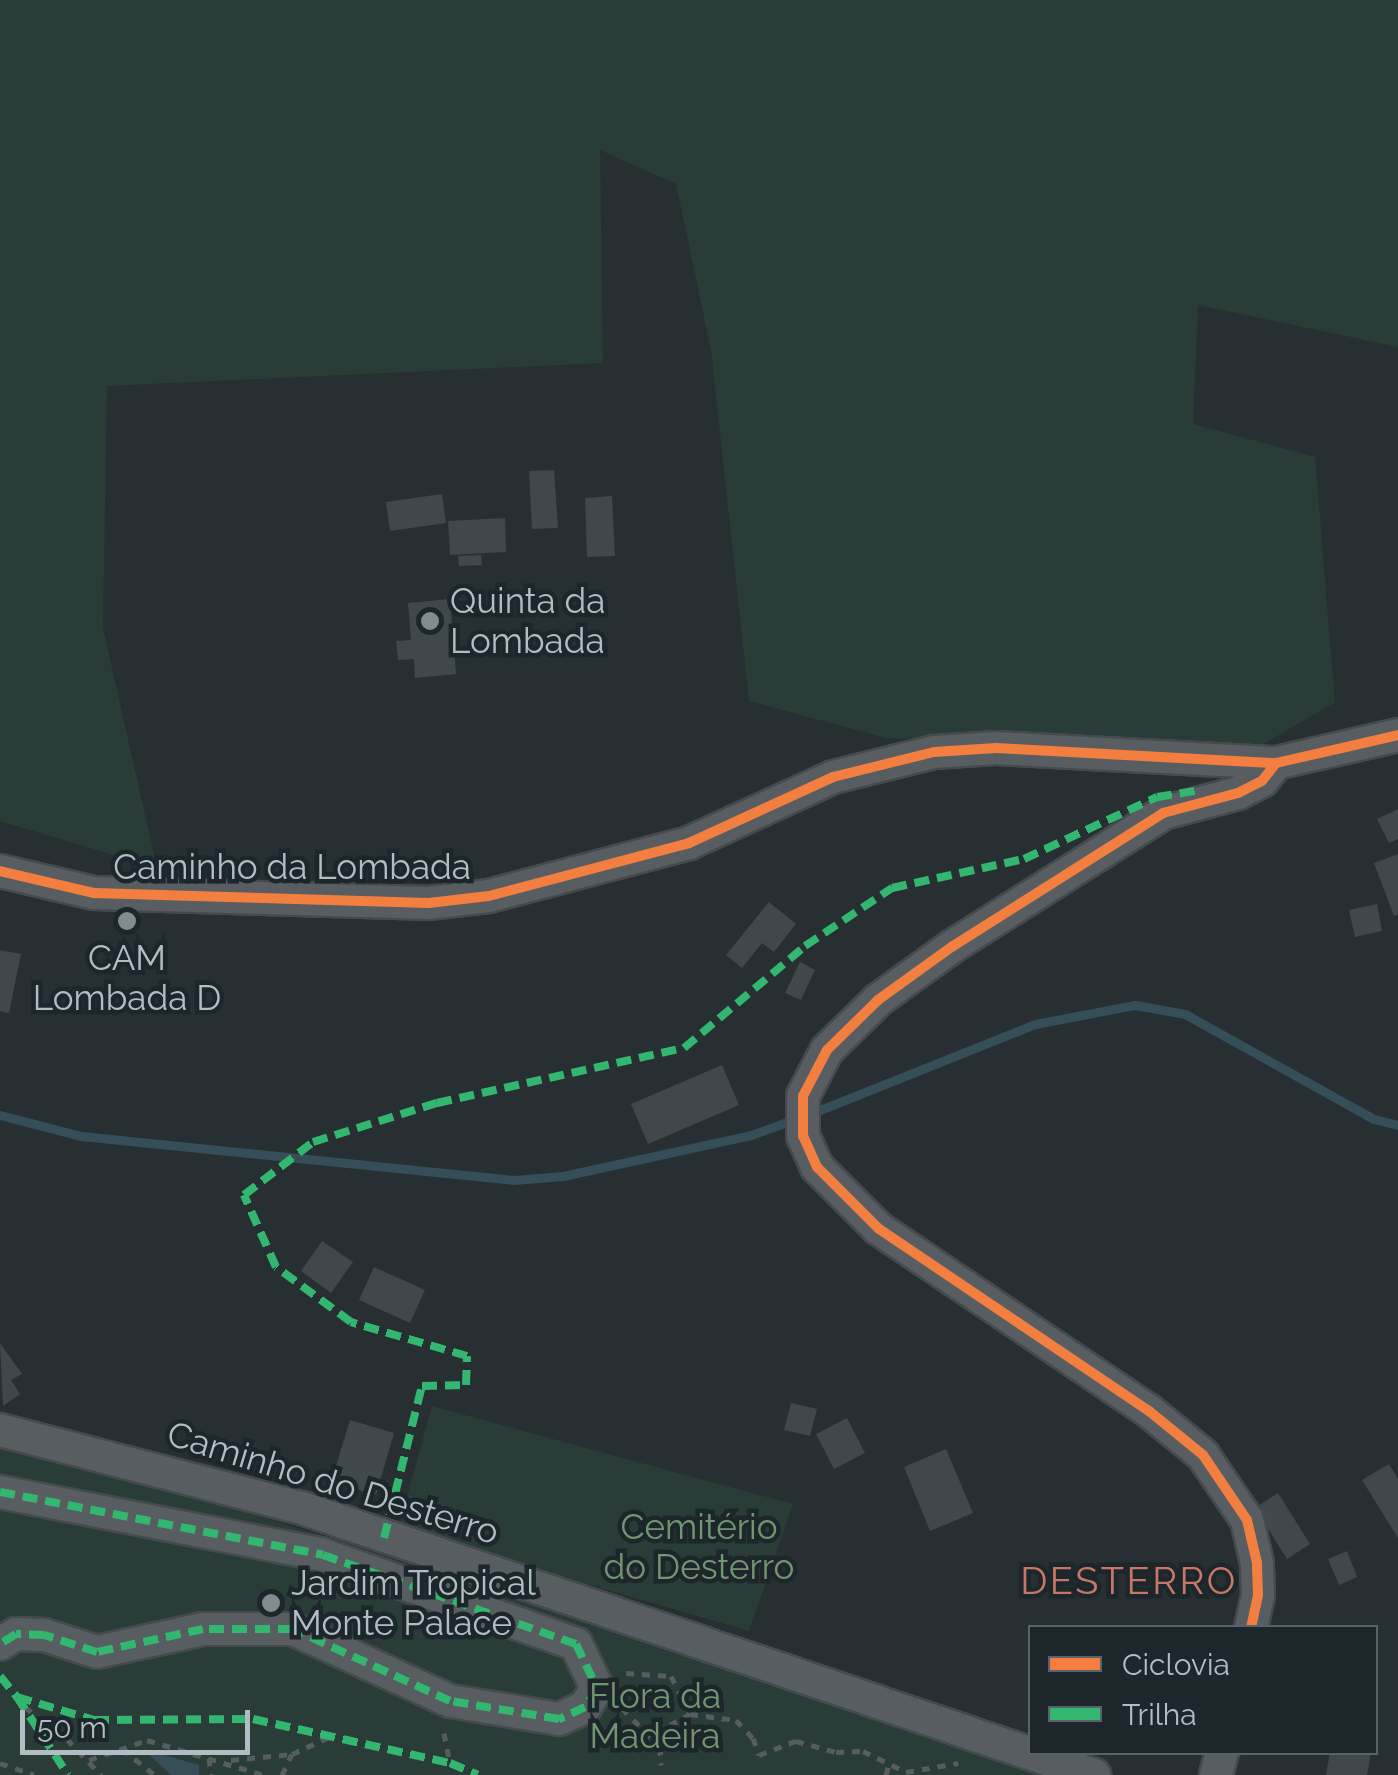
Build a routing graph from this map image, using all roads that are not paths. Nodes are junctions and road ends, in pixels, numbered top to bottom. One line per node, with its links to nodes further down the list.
1 (1398, 735): 2 (street, Caminho da Lombada)
2 (1276, 763): 3 (street, Caminho da Lombada); 6 (street)
3 (0, 870)
4 (0, 1430): 8 (street, Caminho do Desterro)
5 (0, 1492): 7 (street)
6 (1252, 1625)
7 (0, 1644)
8 (1028, 1753)
9 (1035, 1755): 10 (street, Caminho do Desterro)
10 (1094, 1775)

